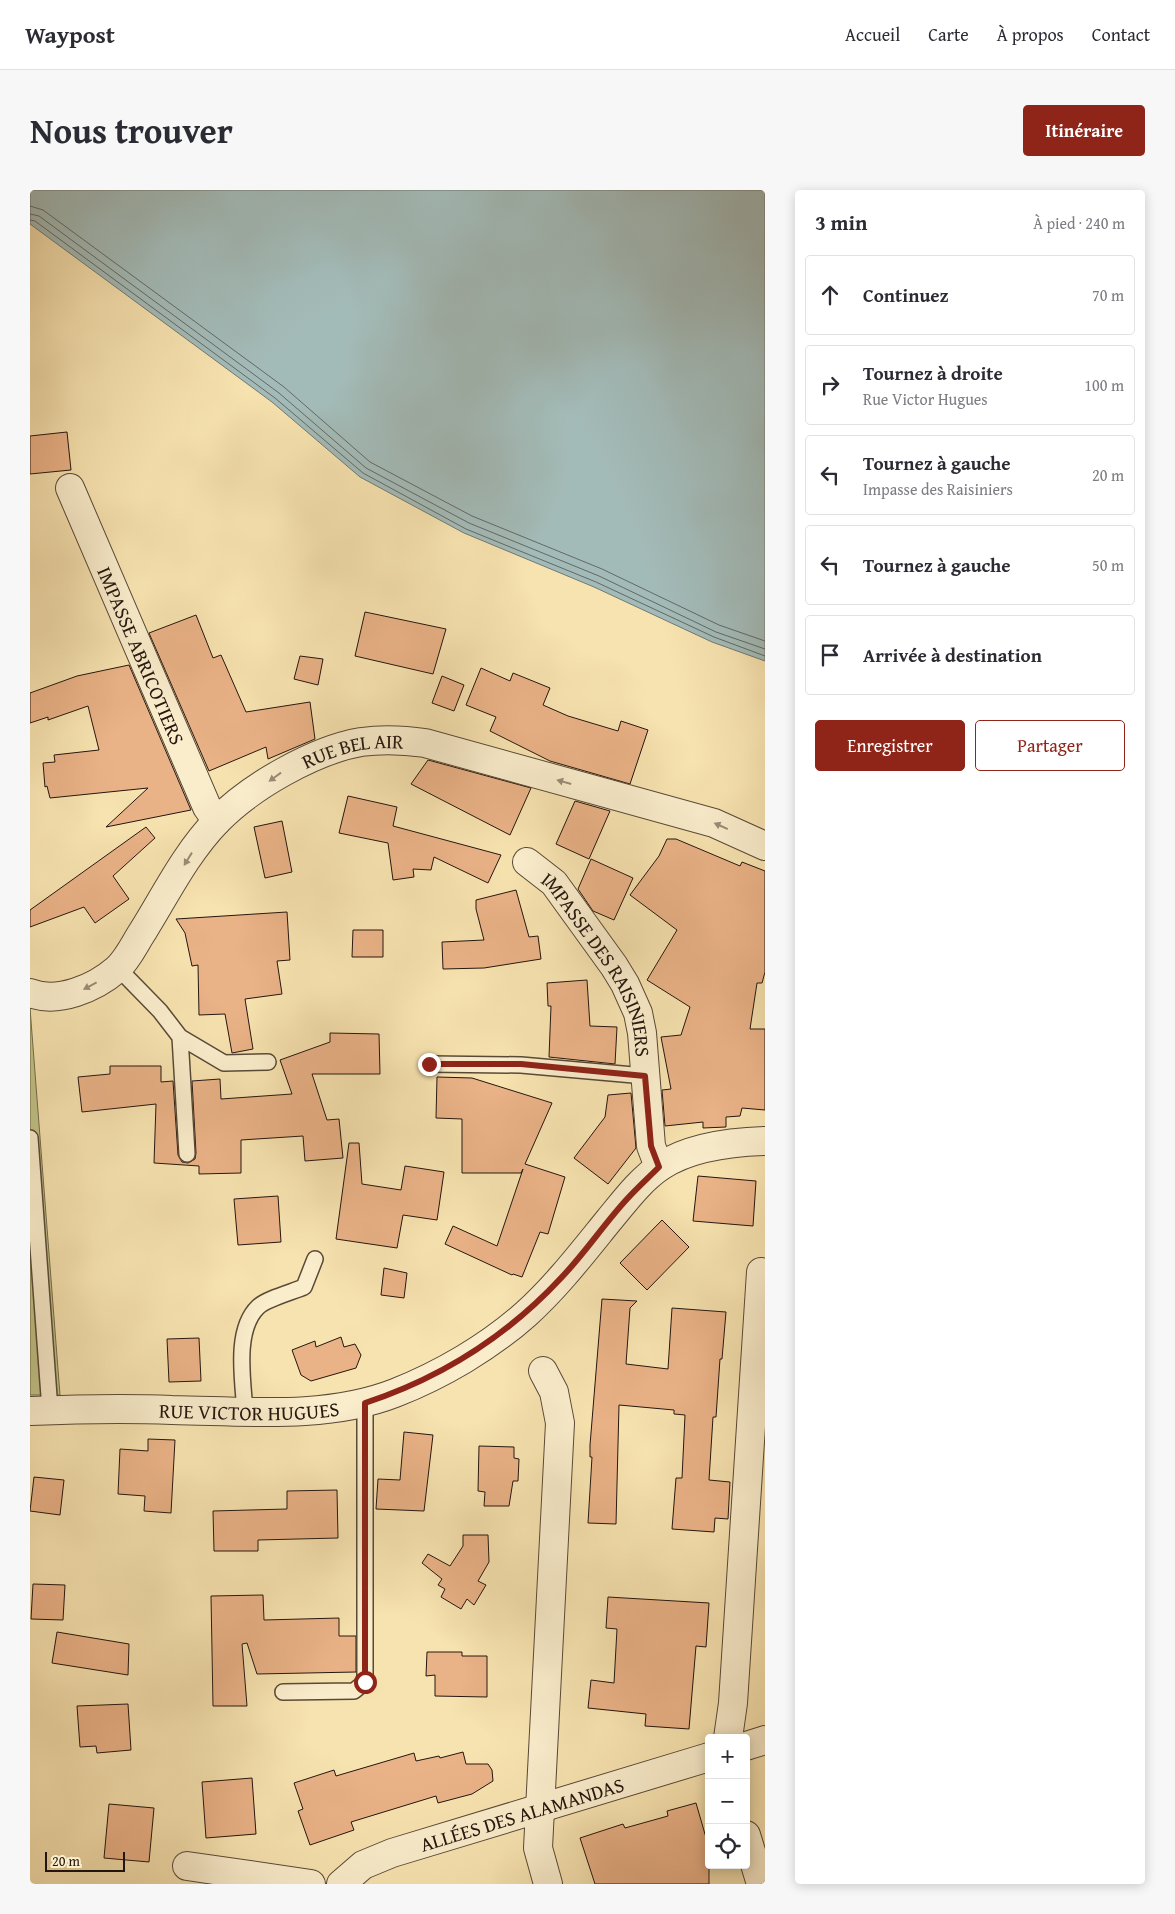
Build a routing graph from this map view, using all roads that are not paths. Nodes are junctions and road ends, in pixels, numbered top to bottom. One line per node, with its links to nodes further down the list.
1 (70, 488): 2 (street, IMPASSE ABRICOTIERS)
2 (217, 821): 3 (street, RUE BEL AIR, one-way to 2); 5 (street, RUE BEL AIR, one-way to 5)
3 (765, 846)
4 (527, 862): 10 (street, IMPASSE DES RAISINIERS)
5 (118, 968): 6 (street, RUE BEL AIR, one-way to 6); 7 (lane)
6 (30, 993)
7 (180, 1037): 8 (lane); 13 (lane)
8 (268, 1062)
9 (429, 1064): 10 (lane)
10 (645, 1076): 14 (street, IMPASSE DES RAISINIERS)
11 (30, 1138): 19 (lane)
12 (765, 1141): 14 (street, RUE VICTOR HUGUES)
13 (187, 1154)
14 (659, 1167): 18 (street, RUE VICTOR HUGUES)
15 (315, 1259): 20 (lane)
16 (761, 1272): 22 (street)
17 (543, 1371): 26 (street)
18 (365, 1403): 20 (street, RUE VICTOR HUGUES); 21 (lane)
19 (40, 1410): 20 (street, RUE VICTOR HUGUES)
20 (245, 1411)
21 (283, 1692)
22 (729, 1734)
23 (765, 1740): 24 (street)
24 (750, 1745)
25 (705, 1758): 26 (street, ALLÉES DES ALAMANDAS)
26 (539, 1808): 30 (street, ALLÉES DES ALAMANDAS); 31 (street)
27 (750, 1848): 32 (street)
28 (187, 1866): 29 (street)
29 (311, 1884)
30 (341, 1884)
31 (548, 1884)
32 (761, 1884)

